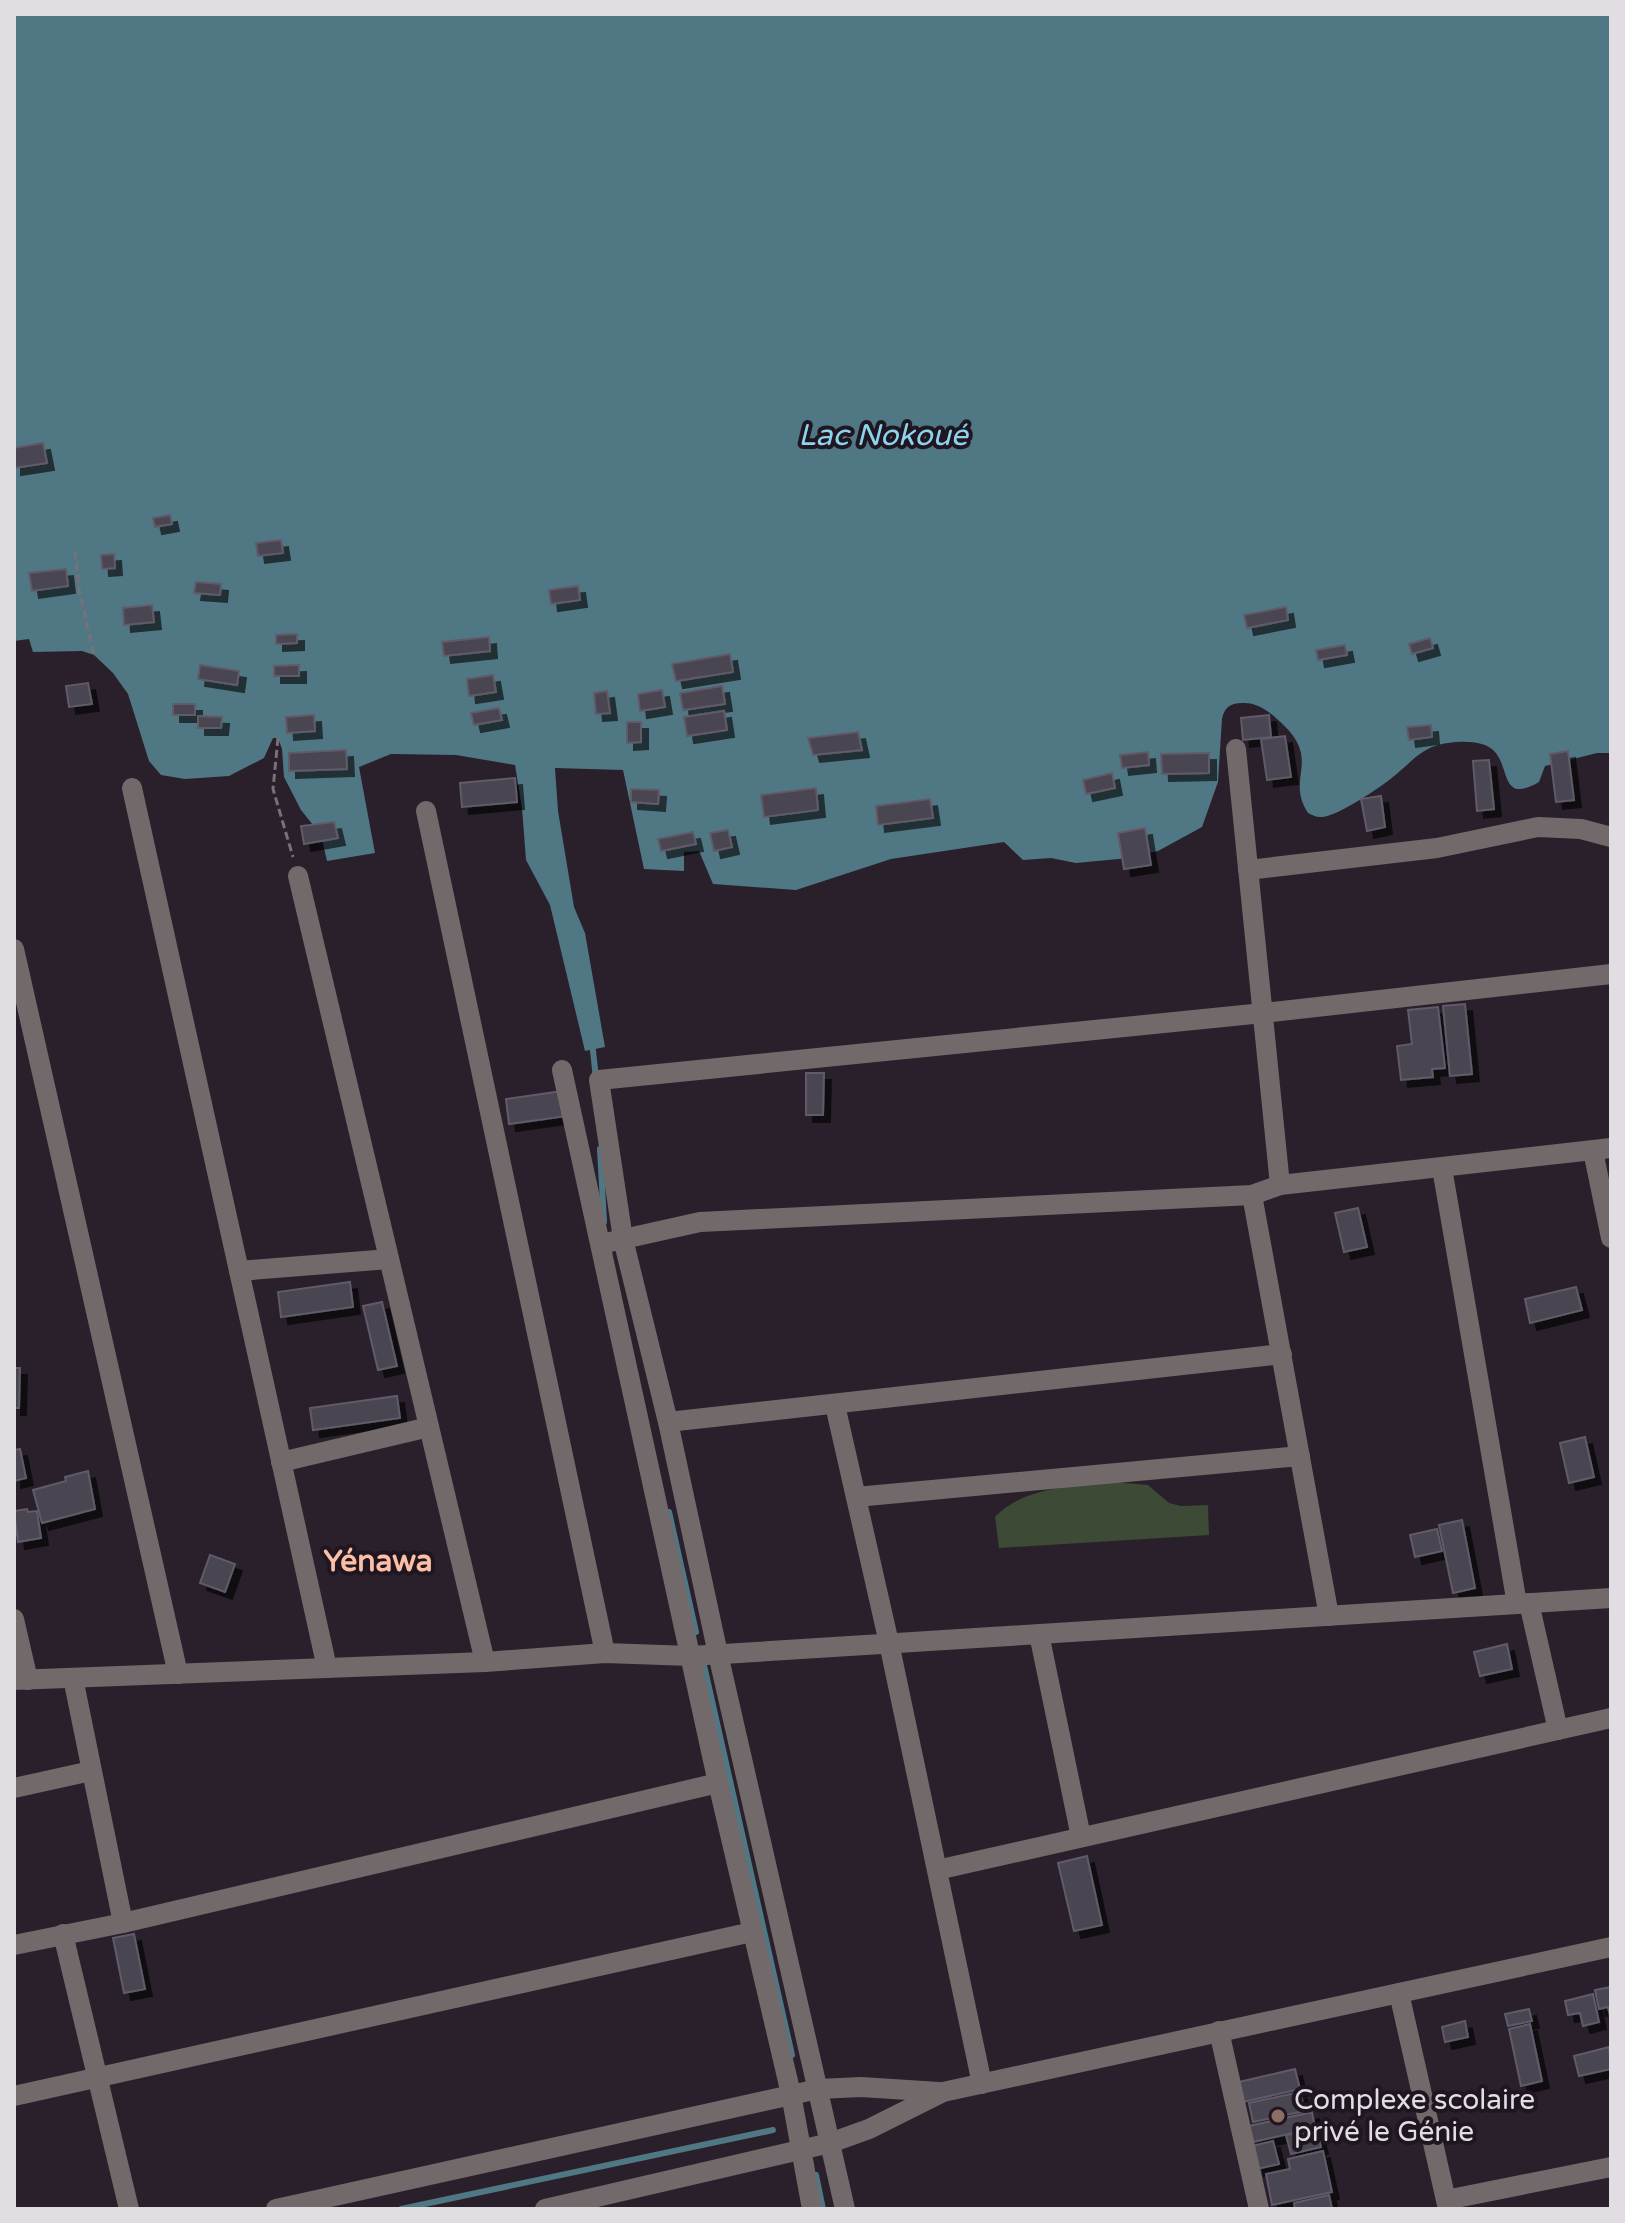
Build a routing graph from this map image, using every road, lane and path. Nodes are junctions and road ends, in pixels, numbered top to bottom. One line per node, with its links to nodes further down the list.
1 (75, 551): 2 (path)
2 (94, 655)
3 (278, 738): 9 (path)
4 (1236, 749): 8 (street)
5 (132, 788): 22 (street)
6 (426, 811): 36 (street)
7 (1611, 837): 8 (street)
8 (1248, 870): 12 (street)
9 (298, 876): 21 (street)
10 (14, 949): 41 (street)
11 (1611, 974): 12 (street)
12 (1263, 1013): 16 (street); 19 (street)
13 (562, 1070): 20 (street)
14 (1602, 1150): 15 (street); 18 (street)
15 (1442, 1168): 16 (street); 31 (street)
16 (1280, 1185): 17 (street)
17 (1252, 1195): 19 (street); 23 (street)
18 (1611, 1238)
19 (623, 1239): 20 (street); 25 (street)
20 (601, 1245): 38 (street)
21 (389, 1259): 22 (street); 26 (street)
22 (239, 1271): 28 (street)
23 (1282, 1354): 24 (street); 27 (street)
24 (835, 1405): 25 (street); 29 (street)
25 (668, 1422): 37 (street)
26 (429, 1427): 28 (street); 39 (street)
27 (1300, 1456): 29 (street); 32 (street)
28 (281, 1462): 40 (street)
29 (856, 1497): 35 (street)
30 (1611, 1598): 31 (street)
31 (1523, 1604): 32 (street); 45 (street)
32 (1329, 1616): 34 (street)
33 (14, 1619): 43 (street)
34 (1039, 1634): 35 (street); 49 (street)
35 (889, 1643): 37 (street); 50 (street)
36 (605, 1653): 38 (street); 39 (street)
37 (718, 1654): 38 (street); 60 (street)
38 (691, 1656): 47 (street)
39 (485, 1662): 40 (street)
40 (327, 1668): 41 (street)
41 (178, 1674): 42 (street)
42 (73, 1678): 43 (street); 46 (street)
43 (21, 1680)
44 (1611, 1718): 45 (street)
45 (1558, 1730): 49 (street)
46 (91, 1771): 48 (street); 51 (street)
47 (718, 1783): 51 (street); 52 (street)
48 (14, 1788)
49 (1081, 1837): 50 (street)
50 (937, 1870): 59 (street)
51 (123, 1923): 53 (street)
52 (752, 1932): 58 (street); 62 (street)
53 (63, 1934): 54 (street); 58 (street)
54 (14, 1945)
55 (1611, 1947): 56 (street)
56 (1399, 1993): 57 (street); 67 (street)
57 (1219, 2031): 59 (street); 73 (street)
58 (97, 2078): 63 (street); 68 (street)
59 (982, 2084): 61 (street)
60 (818, 2089): 61 (street); 62 (street); 64 (street)
61 (943, 2092): 64 (street)
62 (791, 2094): 65 (street); 69 (street)
63 (14, 2096)
64 (830, 2143): 65 (street); 72 (street)
65 (799, 2150): 70 (street); 71 (street)
66 (1611, 2167): 67 (street)
67 (1447, 2205)
68 (129, 2209)
69 (276, 2209)
70 (545, 2209)
71 (812, 2209)
72 (845, 2209)
73 (1259, 2209)

